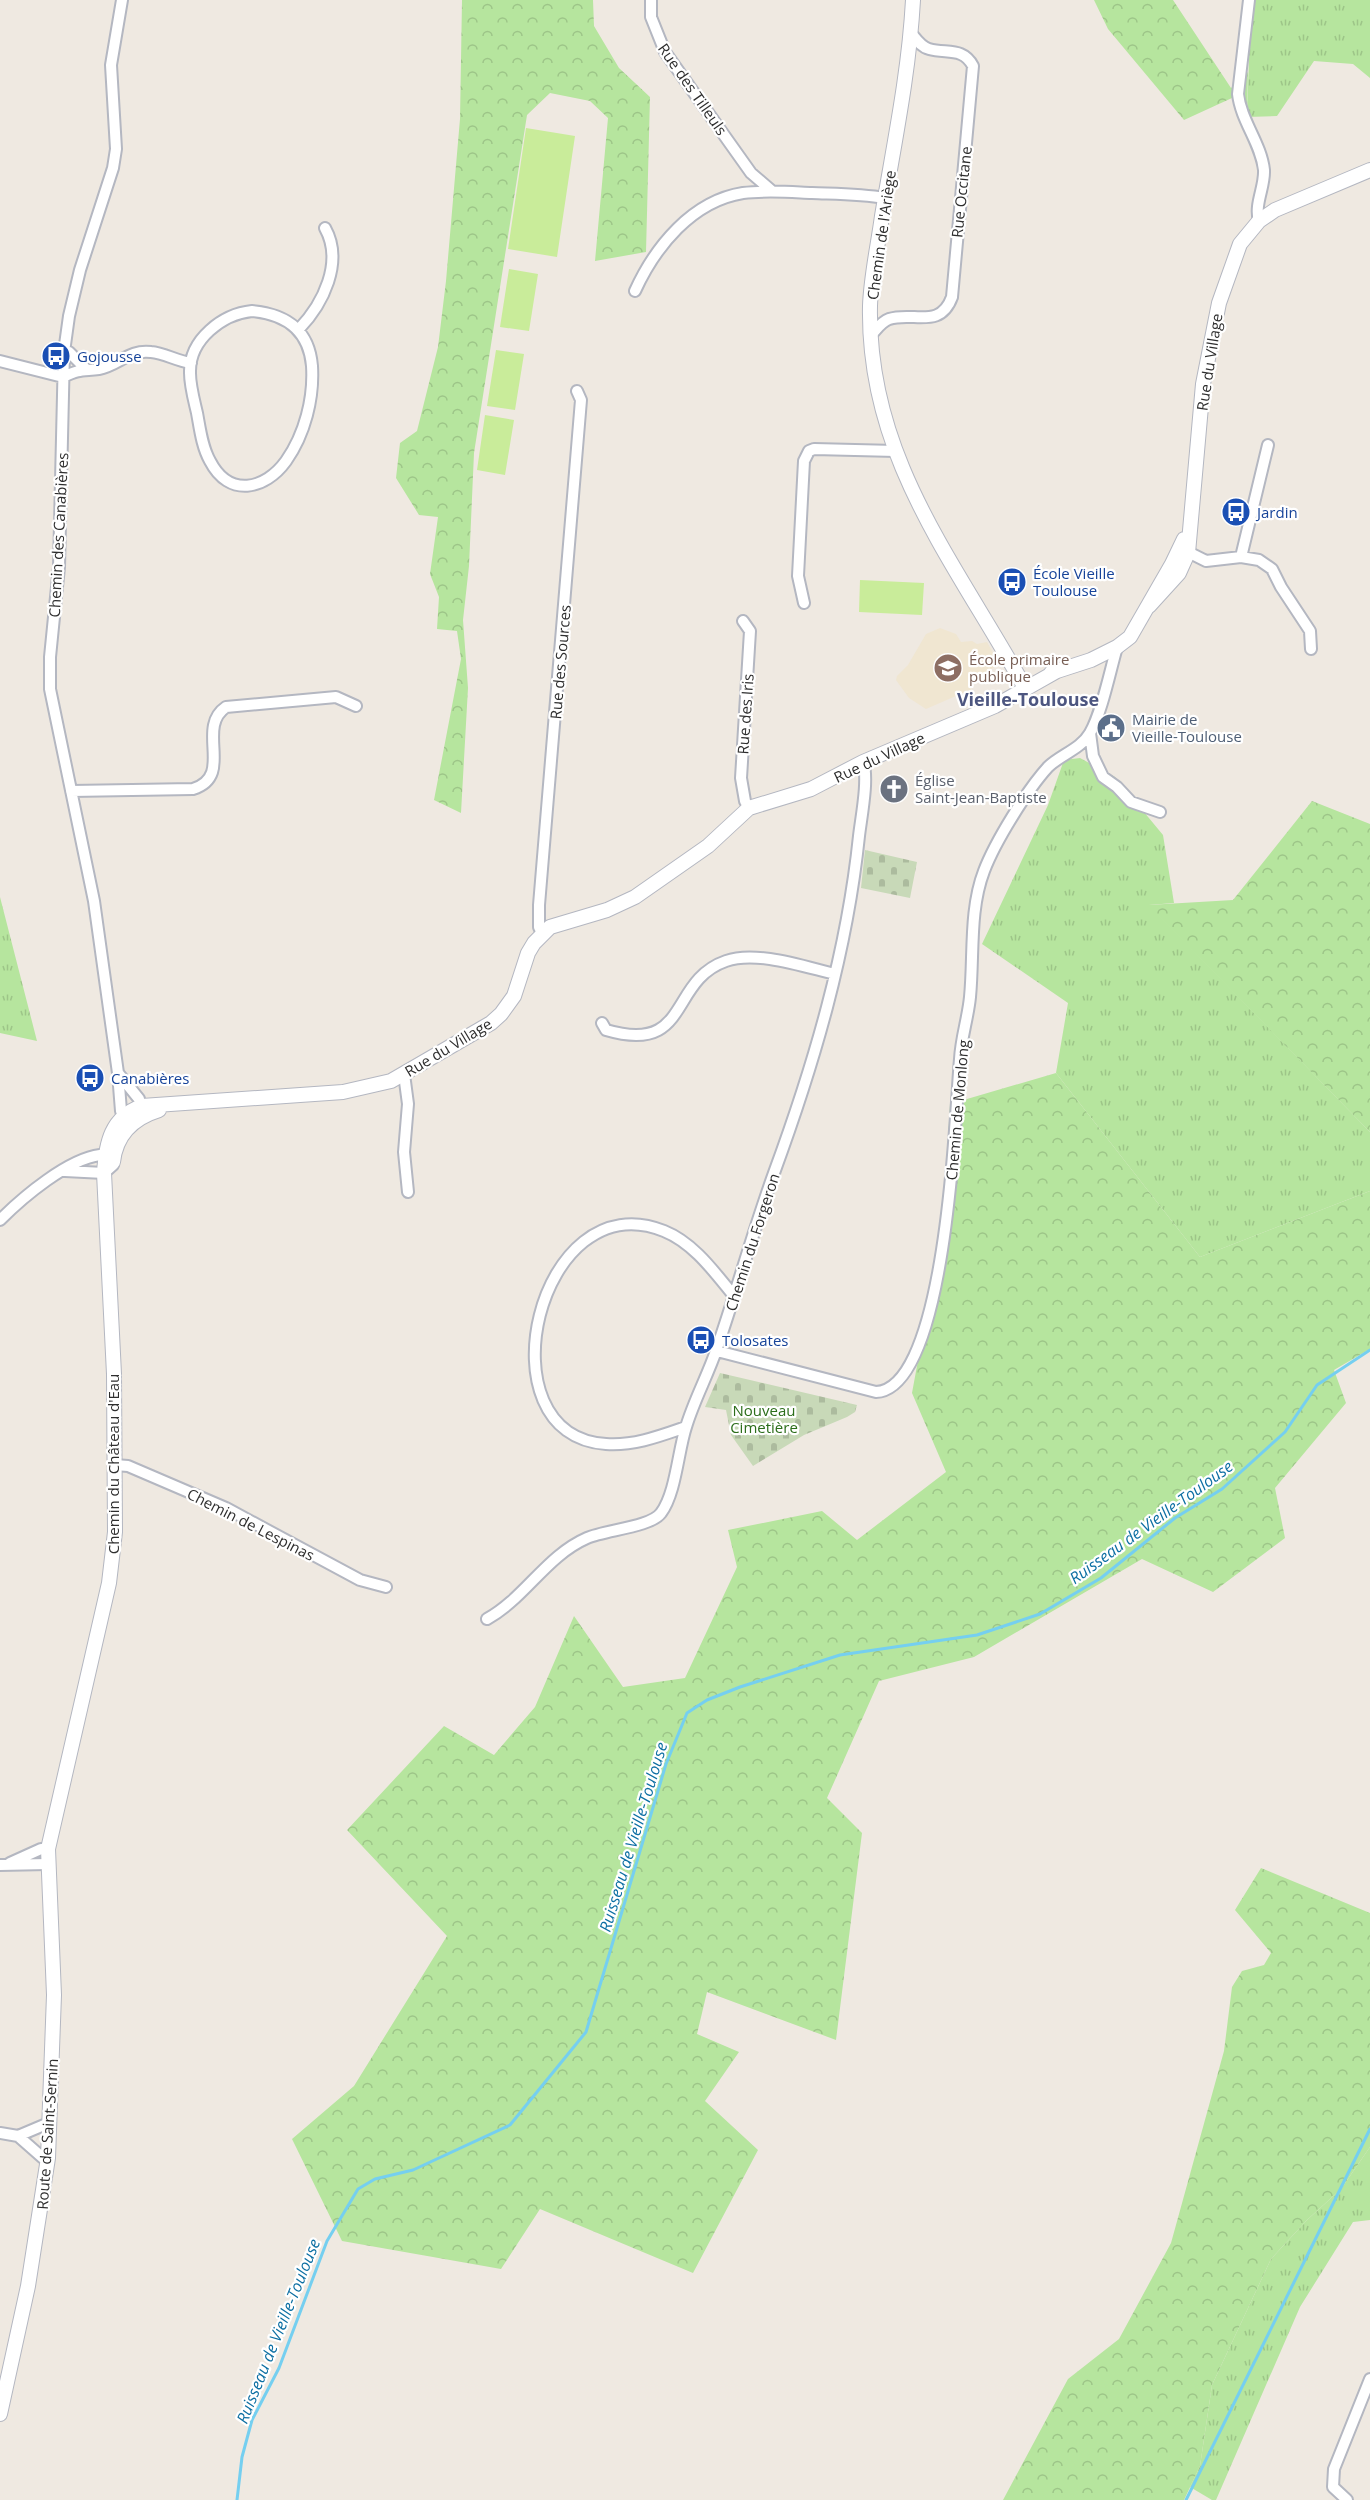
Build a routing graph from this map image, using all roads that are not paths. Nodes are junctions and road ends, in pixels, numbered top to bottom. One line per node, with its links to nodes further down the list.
1 (122, 0): 20 (street, Chemin des Canabières)
2 (651, 0): 9 (street, Rue des Tilleuls)
3 (913, 0): 5 (street, Chemin de l'Ariège)
4 (1249, 0): 13 (street)
5 (911, 33): 6 (street); 7 (street, Chemin de l'Ariège)
6 (930, 49): 7 (street); 17 (street, Rue Occitane)
7 (907, 62): 12 (street, Chemin de l'Ariège)
8 (1370, 170): 13 (street)
9 (751, 173): 10 (street, Rue des Tilleuls); 11 (street)
10 (772, 191): 11 (street); 12 (street)
11 (743, 193): 15 (street)
12 (885, 198): 16 (street, Chemin de l'Ariège)
13 (1259, 221): 28 (street, Rue du Village)
14 (325, 228): 18 (street)
15 (635, 291)
16 (870, 306): 17 (street); 19 (street, Chemin de l'Ariège)
17 (891, 319): 19 (street)
18 (299, 329): 22 (street); 22 (street)
19 (871, 335): 27 (street, Chemin de l'Ariège)
20 (64, 352): 23 (street); 24 (street, Chemin des Canabières)
21 (0, 360): 24 (street)
22 (190, 363): 23 (street)
23 (86, 368): 24 (street)
24 (63, 377): 38 (street, Chemin des Canabières)
25 (577, 391): 41 (street, Rue des Sources)
26 (1269, 445): 29 (street)
27 (896, 451): 30 (street); 34 (street, Chemin de l'Ariège)
28 (1184, 551): 29 (street); 32 (street, Rue du Village)
29 (1241, 557): 33 (street)
30 (804, 603)
31 (743, 621): 39 (street, Rue des Iris)
32 (1117, 647): 34 (street, Rue du Village); 36 (street)
33 (1311, 649)
34 (1024, 685): 37 (street, Rue du Village)
35 (356, 706): 38 (street)
36 (1090, 733): 40 (street); 52 (street, Chemin de Monlong)
37 (863, 762): 39 (street, Rue du Village); 42 (street, Chemin du Forgeron)
38 (71, 791): 44 (street, Chemin des Canabières)
39 (748, 806): 41 (street, Rue du Village)
40 (1160, 812)
41 (542, 933): 45 (street, Rue du Village)
42 (835, 974): 43 (street); 51 (street, Chemin du Forgeron)
43 (602, 1023)
44 (118, 1073): 46 (street, Chemin des Canabières); 46 (street, Chemin des Canabières)
45 (404, 1074): 46 (street, Rue du Village); 49 (street)
46 (136, 1114): 47 (street, Chemin du Château d'Eau)
47 (107, 1165): 48 (street); 48 (street); 54 (street, Chemin du Château d'Eau)
48 (65, 1171): 50 (street)
49 (408, 1192)
50 (0, 1220)
51 (734, 1296): 52 (street, Chemin du Forgeron); 53 (street)
52 (717, 1350): 53 (street, Chemin du Forgeron)
53 (686, 1427): 56 (street, Chemin du Forgeron)
54 (115, 1465): 55 (street, Chemin de Lespinas); 57 (street, Chemin du Château d'Eau)
55 (386, 1587)
56 (488, 1619)
57 (48, 1849): 58 (street); 59 (street, Route de Saint-Sernin)
58 (5, 1864): 59 (street)
59 (48, 1864): 60 (street, Route de Saint-Sernin)
60 (51, 2126): 62 (street); 63 (street, Route de Saint-Sernin)
61 (0, 2133): 62 (street)
62 (18, 2136): 63 (street)
63 (48, 2158): 65 (street, Route de Saint-Sernin)
64 (1370, 2379): 66 (street)
65 (0, 2414)
66 (1347, 2500)

